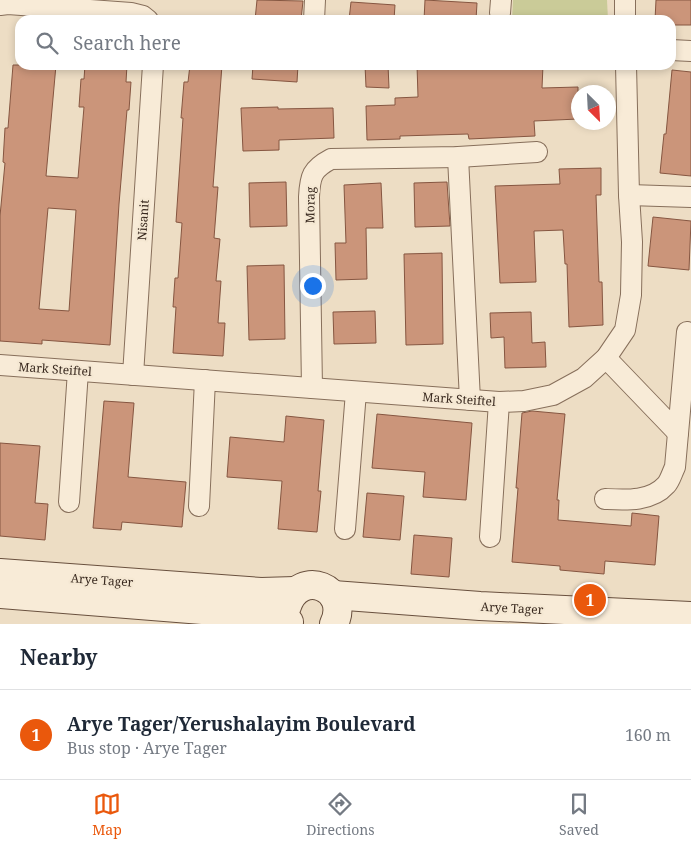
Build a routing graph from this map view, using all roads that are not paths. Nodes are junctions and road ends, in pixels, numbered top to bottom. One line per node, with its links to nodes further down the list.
1 (315, 0): 5 (street)
2 (625, 0): 6 (street)
3 (0, 5): 4 (street)
4 (140, 15)
5 (314, 15)
6 (625, 15)
7 (676, 50): 8 (street)
8 (691, 51)
9 (153, 70): 19 (street, Nisanit)
10 (626, 70): 13 (street, Mark Steiftel)
11 (537, 152): 12 (street, Morag)
12 (458, 157): 21 (street, Morag); 23 (street)
13 (629, 195): 14 (street); 16 (street, Mark Steiftel)
14 (691, 197)
15 (687, 332): 25 (street)
16 (606, 358): 24 (street, Mark Steiftel); 25 (street)
17 (0, 365): 18 (street, Mark Steiftel)
18 (78, 371): 19 (street, Mark Steiftel); 27 (street)
19 (132, 375): 20 (street, Mark Steiftel)
20 (204, 380): 21 (street, Mark Steiftel); 28 (street)
21 (312, 388): 22 (street, Mark Steiftel)
22 (356, 392): 23 (street, Mark Steiftel); 29 (street)
23 (470, 400): 24 (street, Mark Steiftel)
24 (499, 402): 30 (street)
25 (678, 433): 26 (street)
26 (605, 500)
27 (69, 502)
28 (199, 506)
29 (345, 529)
30 (490, 537)
31 (0, 573): 32 (street, Arye Tager)
32 (295, 591): 34 (street, Arye Tager); 36 (street)
33 (0, 594): 36 (street, Arye Tager)
34 (334, 595): 35 (street, Arye Tager); 37 (street)
35 (691, 616)
36 (289, 623)
37 (337, 624)

